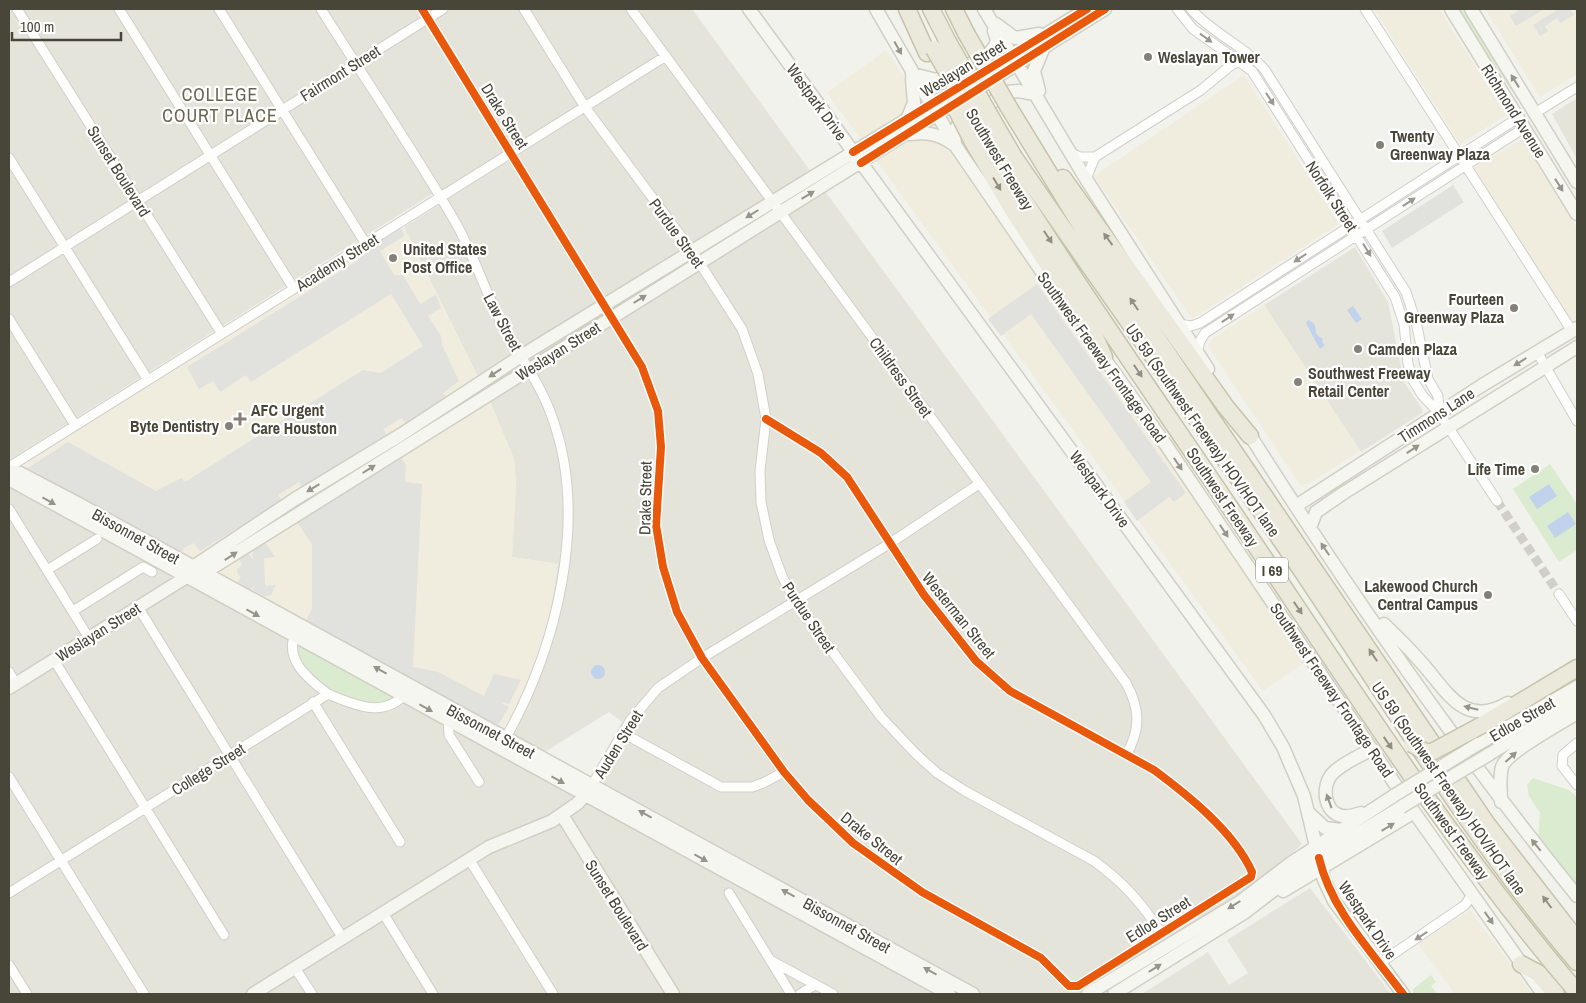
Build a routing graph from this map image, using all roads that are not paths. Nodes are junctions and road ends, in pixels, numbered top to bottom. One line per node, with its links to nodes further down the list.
1 (17, 9): 61 (street, Sunset Boulevard)
2 (119, 9): 52 (street)
3 (219, 9): 38 (street)
4 (321, 9): 31 (street, Law Street)
5 (422, 9): 23 (street, Drake Street)
6 (443, 9): 23 (street, Fairmont Street)
7 (524, 9): 37 (street, Purdue Street)
8 (632, 9): 28 (street, Childress Street)
9 (749, 9): 49 (main road, Westpark Drive)
10 (876, 9): 32 (main road, Southwest Freeway Frontage Road, one-way to 32)
11 (907, 9): 26 (highway)
12 (912, 9): 26 (highway)
13 (931, 9): 26 (highway, US 59 (Southwest Freeway) HOV/HOT lane)
14 (954, 9): 46 (highway, Southwest Freeway / I 69, bridge)
15 (1086, 9): 24 (main road, Weslayan Street)
16 (1105, 9): 25 (main road, Weslayan Street)
17 (1177, 9): 30 (street, Norfolk Street, one-way to 30)
18 (1191, 9): 27 (street, Norfolk Street)
19 (1365, 9): 53 (street)
20 (1450, 9): 33 (main road, Richmond Avenue)
21 (1471, 9): 40 (main road, Richmond Avenue, one-way to 21)
22 (989, 17): 24 (main road); 29 (main road); 32 (main road)
23 (428, 18): 31 (street, Fairmont Street); 50 (street, Drake Street)
24 (1051, 31): 29 (main road, Weslayan Street)
25 (1044, 46): 29 (main road, Weslayan Street); 39 (main road)
26 (936, 48): 45 (highway, bridge); 45 (highway, US 59 (Southwest Freeway) HOV/HOT lane, bridge)
27 (1252, 55): 30 (street); 64 (street, Norfolk Street)
28 (666, 56): 37 (street, Academy Street); 62 (street, Childress Street)
29 (1013, 60): 35 (main road); 36 (main road, Weslayan Street); 41 (main road, Weslayan Street)
30 (1240, 60): 54 (street); 65 (street, Norfolk Street, one-way to 65)
31 (356, 64): 38 (street, Fairmont Street); 60 (street, Law Street)
32 (912, 74): 36 (main road, Southwest Freeway Frontage Road); 42 (main road)
33 (1498, 85): 40 (main road); 43 (main road, Richmond Avenue)
34 (1577, 87): 40 (street)
35 (1035, 94): 39 (main road); 47 (main road)
36 (930, 104): 41 (main road, Southwest Freeway Frontage Road); 42 (main road, Weslayan Street)
37 (586, 107): 50 (street, Academy Street); 70 (street, Purdue Street)
38 (282, 110): 52 (street, Fairmont Street); 68 (street)
39 (1045, 110): 51 (main road)
40 (1535, 113): 48 (main road, Richmond Avenue)
41 (936, 116): 44 (main road, Weslayan Street); 47 (main road, Southwest Freeway Frontage Road)
42 (907, 118): 49 (main road, Weslayan Street)
43 (1521, 123): 48 (main road); 53 (street); 57 (street); 63 (main road, Richmond Avenue, one-way to 63)
44 (905, 135): 47 (main road); 56 (main road, Weslayan Street)
45 (985, 135): 85 (highway, US 59 (Southwest Freeway) HOV/HOT lane); 87 (highway, one-way to 87); 182 (highway, Southwest Freeway / I 69, one-way to 182)
46 (1031, 144): 97 (highway, one-way to 46); 170 (highway, Southwest Freeway / I 69, one-way to 46)
47 (955, 145): 87 (main road, Southwest Freeway Frontage Road)
48 (1558, 150): 59 (main road, Richmond Avenue)
49 (853, 152): 56 (main road, Westpark Drive); 62 (main road, Weslayan Street)
50 (512, 153): 60 (street, Academy Street); 76 (street, Drake Street)
51 (1070, 153): 54 (street); 58 (main road)
52 (210, 155): 61 (street, Fairmont Street); 73 (street)
53 (1458, 155): 57 (street); 64 (street)
54 (1095, 157): 58 (street)
55 (9, 158): 69 (street)
56 (861, 163): 62 (main road, Weslayan Street, one-way to 56); 152 (main road, Westpark Drive)
57 (1465, 166): 66 (street, one-way to 57); 80 (street)
58 (1086, 179): 79 (main road)
59 (1577, 182)
60 (440, 198): 68 (street, Academy Street); 86 (street, Law Street)
61 (138, 201): 69 (street, Fairmont Street); 81 (street, Sunset Boulevard)
62 (776, 207): 70 (main road, Weslayan Street, one-way to 70); 71 (main road, Weslayan Street); 102 (street, Childress Street)
63 (1577, 214)
64 (1360, 219): 65 (street); 66 (street, Norfolk Street)
65 (1351, 225): 67 (street, Norfolk Street); 74 (street, one-way to 74)
66 (1367, 229): 67 (street); 91 (street, Norfolk Street)
67 (1357, 235): 75 (street); 91 (street, Norfolk Street, one-way to 91)
68 (366, 244): 73 (street, Academy Street)
69 (64, 247): 72 (street, Fairmont Street); 90 (street)
70 (692, 251): 71 (street, Purdue Street); 76 (main road, Weslayan Street)
71 (699, 262): 77 (main road, Weslayan Street, one-way to 71); 92 (street, Purdue Street)
72 (9, 282)
73 (294, 289): 81 (street, Academy Street)
74 (1250, 290): 75 (street); 79 (street)
75 (1256, 300): 84 (street, one-way to 75)
76 (605, 305): 77 (street, Drake Street); 86 (main road, Weslayan Street)
77 (612, 317): 89 (main road, Weslayan Street); 123 (street, Drake Street)
78 (9, 319): 94 (street)
79 (1179, 324): 84 (main road)
80 (1575, 330): 83 (main road, Timmons Lane)
81 (222, 334): 90 (street, Academy Street)
82 (1576, 349): 88 (main road, Timmons Lane)
83 (1537, 352): 88 (street); 91 (main road, Timmons Lane, one-way to 91)
84 (1198, 353): 97 (main road)
85 (1149, 354): 140 (highway); 174 (highway, US 59 (Southwest Freeway) HOV/HOT lane)
86 (521, 356): 89 (street, Law Street); 98 (main road, Weslayan Street, one-way to 98)
87 (1104, 357): 141 (main road, Southwest Freeway Frontage Road, one-way to 141)
88 (1544, 367): 93 (street); 95 (main road, Timmons Lane)
89 (529, 369): 98 (main road, Weslayan Street); 138 (street, Law Street)
90 (148, 380): 94 (street, Academy Street)
91 (1439, 413): 95 (street, Norfolk Street); 96 (main road, Timmons Lane)
92 (766, 419): 111 (street, Westerman Street); 117 (street, Purdue Street)
93 (1577, 421)
94 (75, 426): 99 (street, Academy Street)
95 (1448, 426): 103 (main road, Timmons Lane, one-way to 95); 105 (street, Norfolk Street)
96 (1408, 434): 101 (main road, Timmons Lane); 103 (main road)
97 (1250, 436): 106 (main road)
98 (405, 439): 104 (main road, Weslayan Street, one-way to 104); 108 (main road, Weslayan Street, one-way to 98)
99 (9, 469): 114 (main road, Bissonnet Street)
100 (9, 475): 114 (main road, Bissonnet Street, one-way to 114)
101 (1334, 482): 103 (street); 106 (main road, Timmons Lane)
102 (979, 484): 111 (street, Auden Street); 142 (street, Childress Street)
103 (1347, 491): 109 (main road, Timmons Lane)
104 (294, 499): 108 (main road); 114 (main road, Weslayan Street)
105 (1497, 501)
106 (1296, 506): 109 (main road)
107 (9, 509): 112 (street)
108 (302, 511): 114 (main road, Weslayan Street, one-way to 108)
109 (1310, 528): 115 (main road, one-way to 109)
110 (97, 539): 112 (street)
111 (889, 544): 117 (street, Auden Street); 142 (street, Westerman Street)
112 (47, 570): 119 (street)
113 (152, 572): 119 (street)
114 (195, 572): 118 (main road, Weslayan Street); 121 (main road, Bissonnet Street)
115 (1352, 589): 125 (main road, one-way to 115); 150 (main road)
116 (1559, 594): 120 (street)
117 (795, 601): 123 (street, Auden Street); 167 (street, Purdue Street)
118 (138, 608): 122 (main road, Weslayan Street); 143 (street)
119 (72, 612): 122 (street)
120 (1577, 621)
121 (297, 631): 130 (main road, Bissonnet Street); 131 (street)
122 (89, 638): 124 (main road, Weslayan Street)
123 (702, 658): 137 (street, Auden Street); 144 (street, Drake Street)
124 (54, 660): 128 (main road, Weslayan Street); 151 (street)
125 (1577, 663)
126 (1577, 668): 140 (highway, bridge)
127 (9, 672): 128 (street)
128 (12, 686)
129 (1577, 687): 136 (main road, Edloe Street)
130 (408, 692): 131 (street); 134 (main road, Bissonnet Street)
131 (328, 694): 133 (street, College Street)
132 (1577, 700): 136 (main road, Edloe Street)
133 (313, 702): 143 (street, College Street); 157 (street)
134 (448, 713): 138 (main road, Bissonnet Street); 147 (street)
135 (1577, 713): 150 (main road, one-way to 135)
136 (1543, 714): 146 (main road, Edloe Street, bridge)
137 (623, 733): 144 (street); 149 (street, Auden Street)
138 (503, 743): 149 (main road, Bissonnet Street)
139 (1577, 743): 148 (street)
140 (1412, 744): 146 (highway, bridge)
141 (1372, 748): 153 (main road, Southwest Freeway Frontage Road); 154 (main road, one-way to 141)
142 (1126, 755): 161 (street, Westerman Street)
143 (230, 756): 151 (street, College Street); 169 (street)
144 (784, 772): 181 (street, Drake Street)
145 (9, 777): 160 (street)
146 (1435, 778): 154 (main road, Edloe Street, bridge); 179 (highway)
147 (479, 782)
148 (1577, 785)
149 (588, 790): 155 (main road, Auden Street); 172 (main road, Bissonnet Street)
150 (1501, 802): 165 (main road, one-way to 150)
151 (145, 808): 160 (street, College Street); 168 (street)
152 (1307, 810): 156 (main road); 158 (main road, Westpark Drive)
153 (1414, 812): 158 (main road, one-way to 153); 164 (main road, Southwest Freeway Frontage Road)
154 (1372, 814): 156 (main road, Edloe Street); 158 (main road, Edloe Street)
155 (562, 815): 159 (main road, Auden Street); 189 (main road, Sunset Boulevard)
156 (1341, 830): 158 (main road, Edloe Street)
157 (400, 842)
158 (1319, 857): 171 (main road, Edloe Street, one-way to 171); 171 (main road, Edloe Street); 175 (main road, Westpark Drive)
159 (469, 859): 166 (main road, Auden Street); 188 (street)
160 (61, 861): 163 (street, College Street); 184 (street)
161 (1252, 872): 167 (street, Edloe Street)
162 (728, 893): 173 (street)
163 (9, 894)
164 (1472, 895): 175 (street, one-way to 175); 176 (main road, Southwest Freeway Frontage Road, one-way to 176)
165 (1577, 896)
166 (383, 913): 169 (main road, Auden Street); 187 (street)
167 (1161, 933): 181 (street, Edloe Street)
168 (224, 935)
169 (342, 937): 178 (main road, Auden Street)
170 (1577, 940)
171 (1175, 948): 195 (main road, Edloe Street); 196 (main road, Edloe Street, one-way to 171)
172 (894, 957): 193 (main road, Bissonnet Street); 194 (main road, Bissonnet Street, one-way to 172)
173 (769, 959): 180 (street); 190 (street)
174 (1577, 962)
175 (1380, 963): 197 (main road, Westpark Drive)
176 (1521, 964): 198 (main road, Southwest Freeway Frontage Road); 199 (highway)
177 (9, 965): 183 (street)
178 (295, 968): 185 (main road, Auden Street); 186 (street)
179 (1577, 968)
180 (815, 984): 191 (street); 192 (street)
181 (1074, 987)
182 (1577, 992)
183 (27, 994)
184 (144, 994)
185 (252, 994)
186 (312, 994)
187 (433, 994)
188 (553, 994)
189 (673, 994)
190 (791, 994)
191 (800, 994)
192 (833, 994)
193 (949, 994)
194 (973, 994)
195 (1088, 994)
196 (1114, 994)
197 (1403, 994)
198 (1543, 994)
199 (1556, 994)

